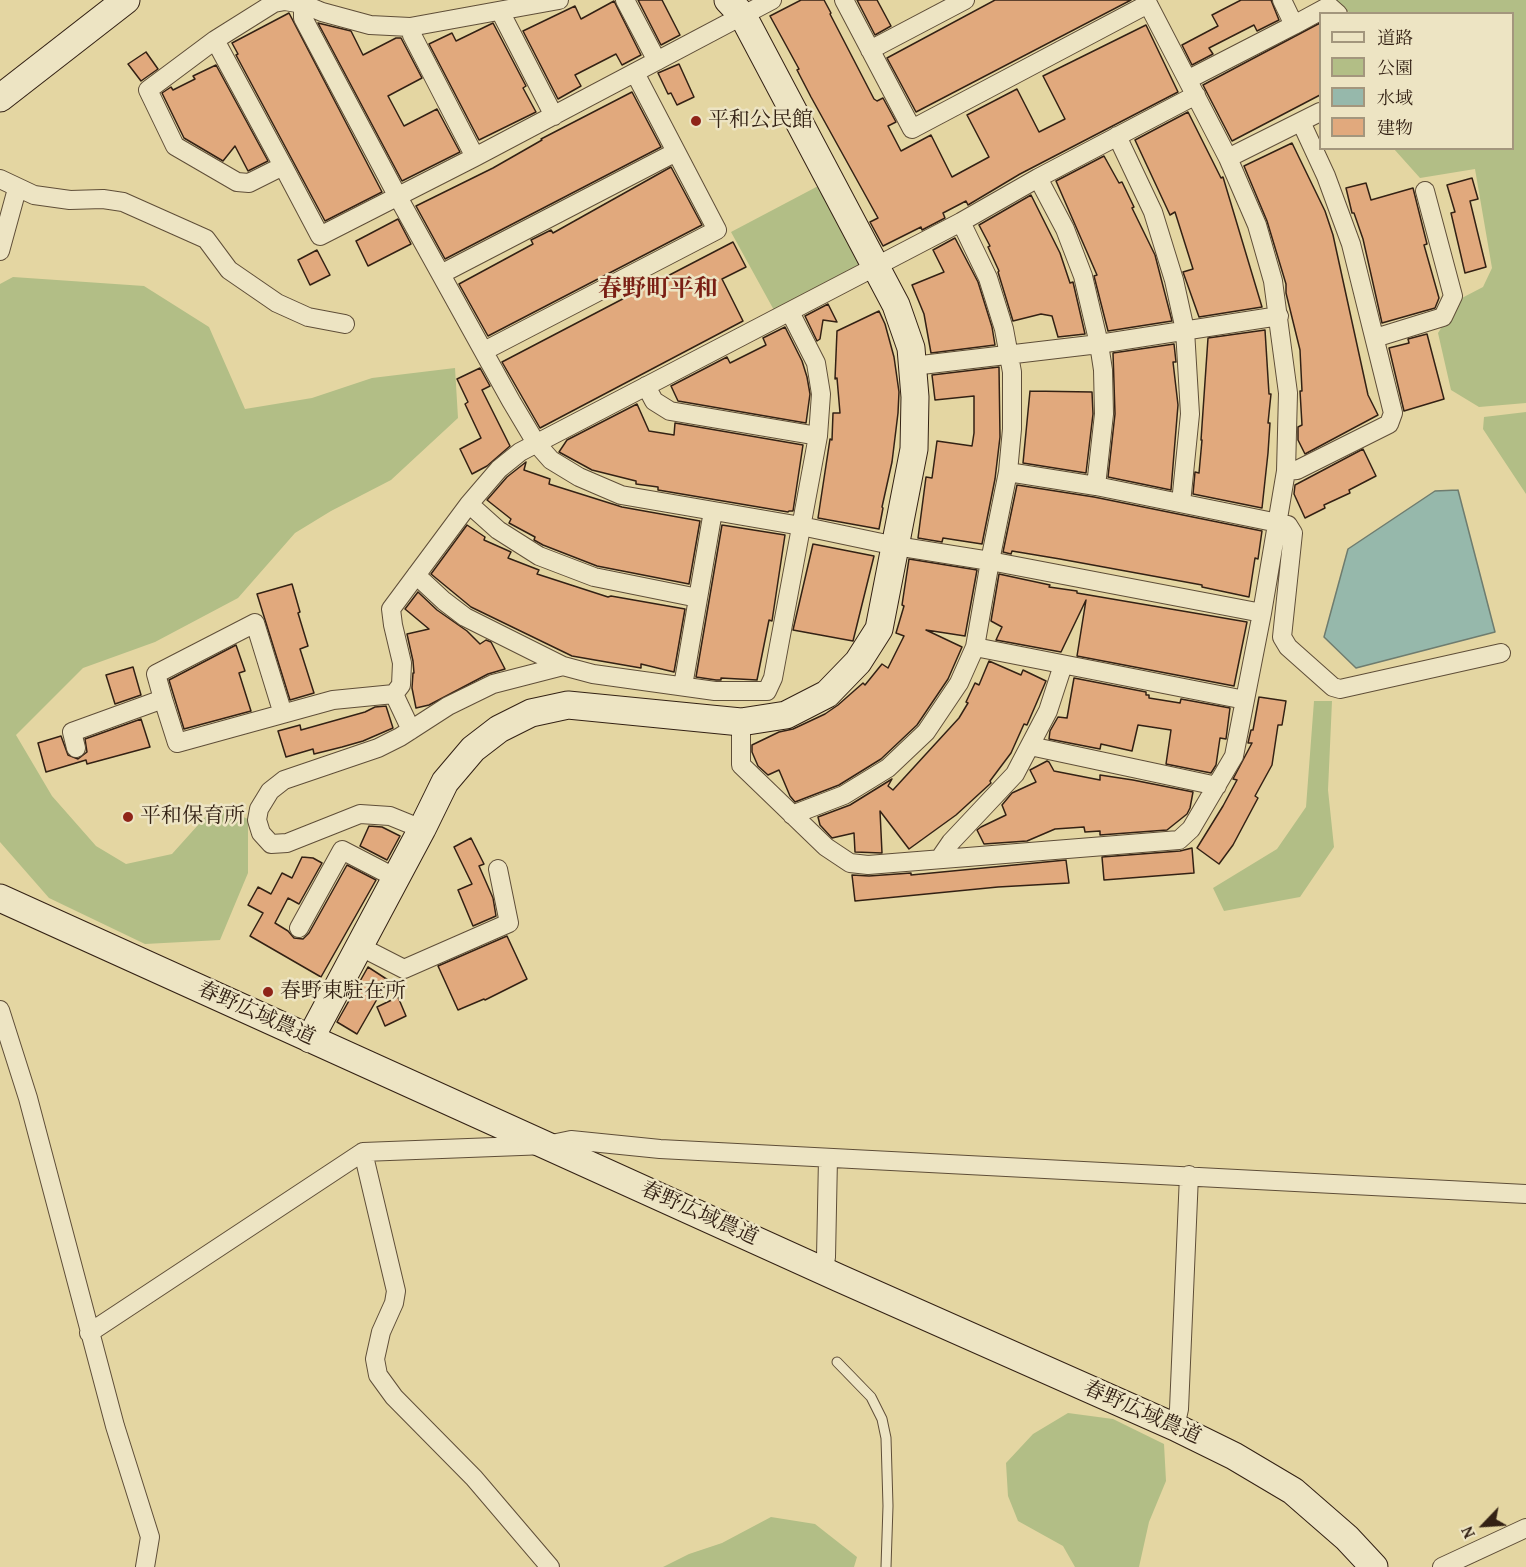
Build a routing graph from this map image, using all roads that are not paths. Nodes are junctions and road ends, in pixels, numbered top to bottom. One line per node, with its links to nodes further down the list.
1 (126, 0): 20 (street)
2 (559, 0): 11 (street)
3 (625, 0): 17 (street)
4 (772, 0): 10 (street)
5 (844, 0): 16 (street)
6 (965, 0): 16 (street)
7 (1282, 0): 13 (street)
8 (1147, 2): 16 (street); 19 (street)
9 (303, 4): 14 (street); 15 (street); 33 (street)
10 (735, 8): 17 (street); 36 (street)
11 (500, 11): 14 (street); 22 (street)
12 (1336, 12): 13 (street)
13 (1294, 25): 19 (street)
14 (410, 27): 26 (street)
15 (216, 40): 28 (street); 28 (street)
16 (870, 50)
17 (657, 61): 18 (street)
18 (635, 73): 22 (street); 25 (street)
19 (1192, 87): 24 (street); 27 (street)
20 (0, 98)
21 (1319, 113): 23 (street)
22 (554, 116): 26 (street)
23 (1301, 122): 27 (street); 42 (street)
24 (1117, 136): 29 (street); 41 (street)
25 (676, 152): 37 (street); 44 (street)
26 (475, 157): 33 (street)
27 (1228, 158): 39 (street)
28 (283, 166): 33 (street)
29 (1038, 178): 34 (street); 43 (street)
30 (0, 179): 31 (street)
31 (17, 189): 35 (street); 40 (street)
32 (1425, 191): 42 (street)
33 (398, 197): 37 (street)
34 (961, 222): 36 (street); 45 (street)
35 (0, 251)
36 (875, 266): 38 (street); 46 (street)
37 (441, 274): 44 (street)
38 (790, 312): 47 (street); 48 (street)
39 (1279, 316): 41 (street); 50 (street)
40 (345, 324)
41 (1185, 330): 43 (street); 53 (street)
42 (1374, 338): 50 (street)
43 (1099, 344): 45 (street); 52 (street)
44 (484, 351): 49 (street)
45 (1009, 354): 46 (street); 51 (street)
46 (913, 366): 58 (street)
47 (646, 386): 48 (street); 49 (street)
48 (818, 436): 57 (street)
49 (536, 443): 54 (street); 55 (street)
50 (1286, 471): 56 (street)
51 (1008, 472): 52 (street); 59 (street)
52 (1096, 486): 53 (street)
53 (1181, 503): 56 (street)
54 (469, 504): 60 (street); 61 (street)
55 (713, 511): 57 (street); 61 (street)
56 (1277, 522): 62 (street); 64 (street)
57 (801, 526): 58 (street); 67 (street)
58 (896, 546): 59 (street); 72 (street)
59 (990, 561): 62 (street); 63 (street)
60 (416, 575): 66 (street); 68 (street)
61 (698, 598): 67 (street)
62 (1262, 613): 70 (street)
63 (975, 647): 65 (street); 77 (street)
64 (1501, 653)
65 (1063, 665): 70 (street); 74 (street)
66 (563, 666): 67 (street); 73 (street)
67 (683, 686)
68 (394, 694): 71 (street); 73 (street)
69 (164, 699): 71 (street); 71 (street); 75 (street)
70 (1245, 700): 76 (street)
71 (283, 714)
72 (741, 722): 77 (street); 78 (street)
73 (411, 730): 78 (street)
74 (1030, 746): 76 (street); 79 (street)
75 (76, 748)
76 (1217, 786): 79 (street)
77 (792, 814): 79 (street)
78 (423, 829): 81 (street)
79 (940, 858)
80 (498, 869): 84 (street)
81 (396, 878): 83 (street); 84 (street)
82 (0, 898): 86 (street, 春野広域農道)
83 (299, 928)
84 (359, 946): 86 (street)
85 (0, 1010): 93 (street)
86 (310, 1039): 87 (street, 春野広域農道)
87 (547, 1144): 88 (street); 89 (street); 92 (street, 春野広域農道)
88 (363, 1152): 93 (street); 98 (street)
89 (828, 1158): 90 (street); 92 (street)
90 (1189, 1175): 91 (street); 95 (street)
91 (1526, 1194)
92 (824, 1270): 95 (street, 春野広域農道)
93 (89, 1333): 97 (street)
94 (837, 1362): 99 (lane)
95 (1175, 1427): 100 (street, 春野広域農道)
96 (1526, 1528): 101 (street)
97 (145, 1567)
98 (550, 1567)
99 (886, 1567)
100 (1374, 1567)
101 (1442, 1567)

